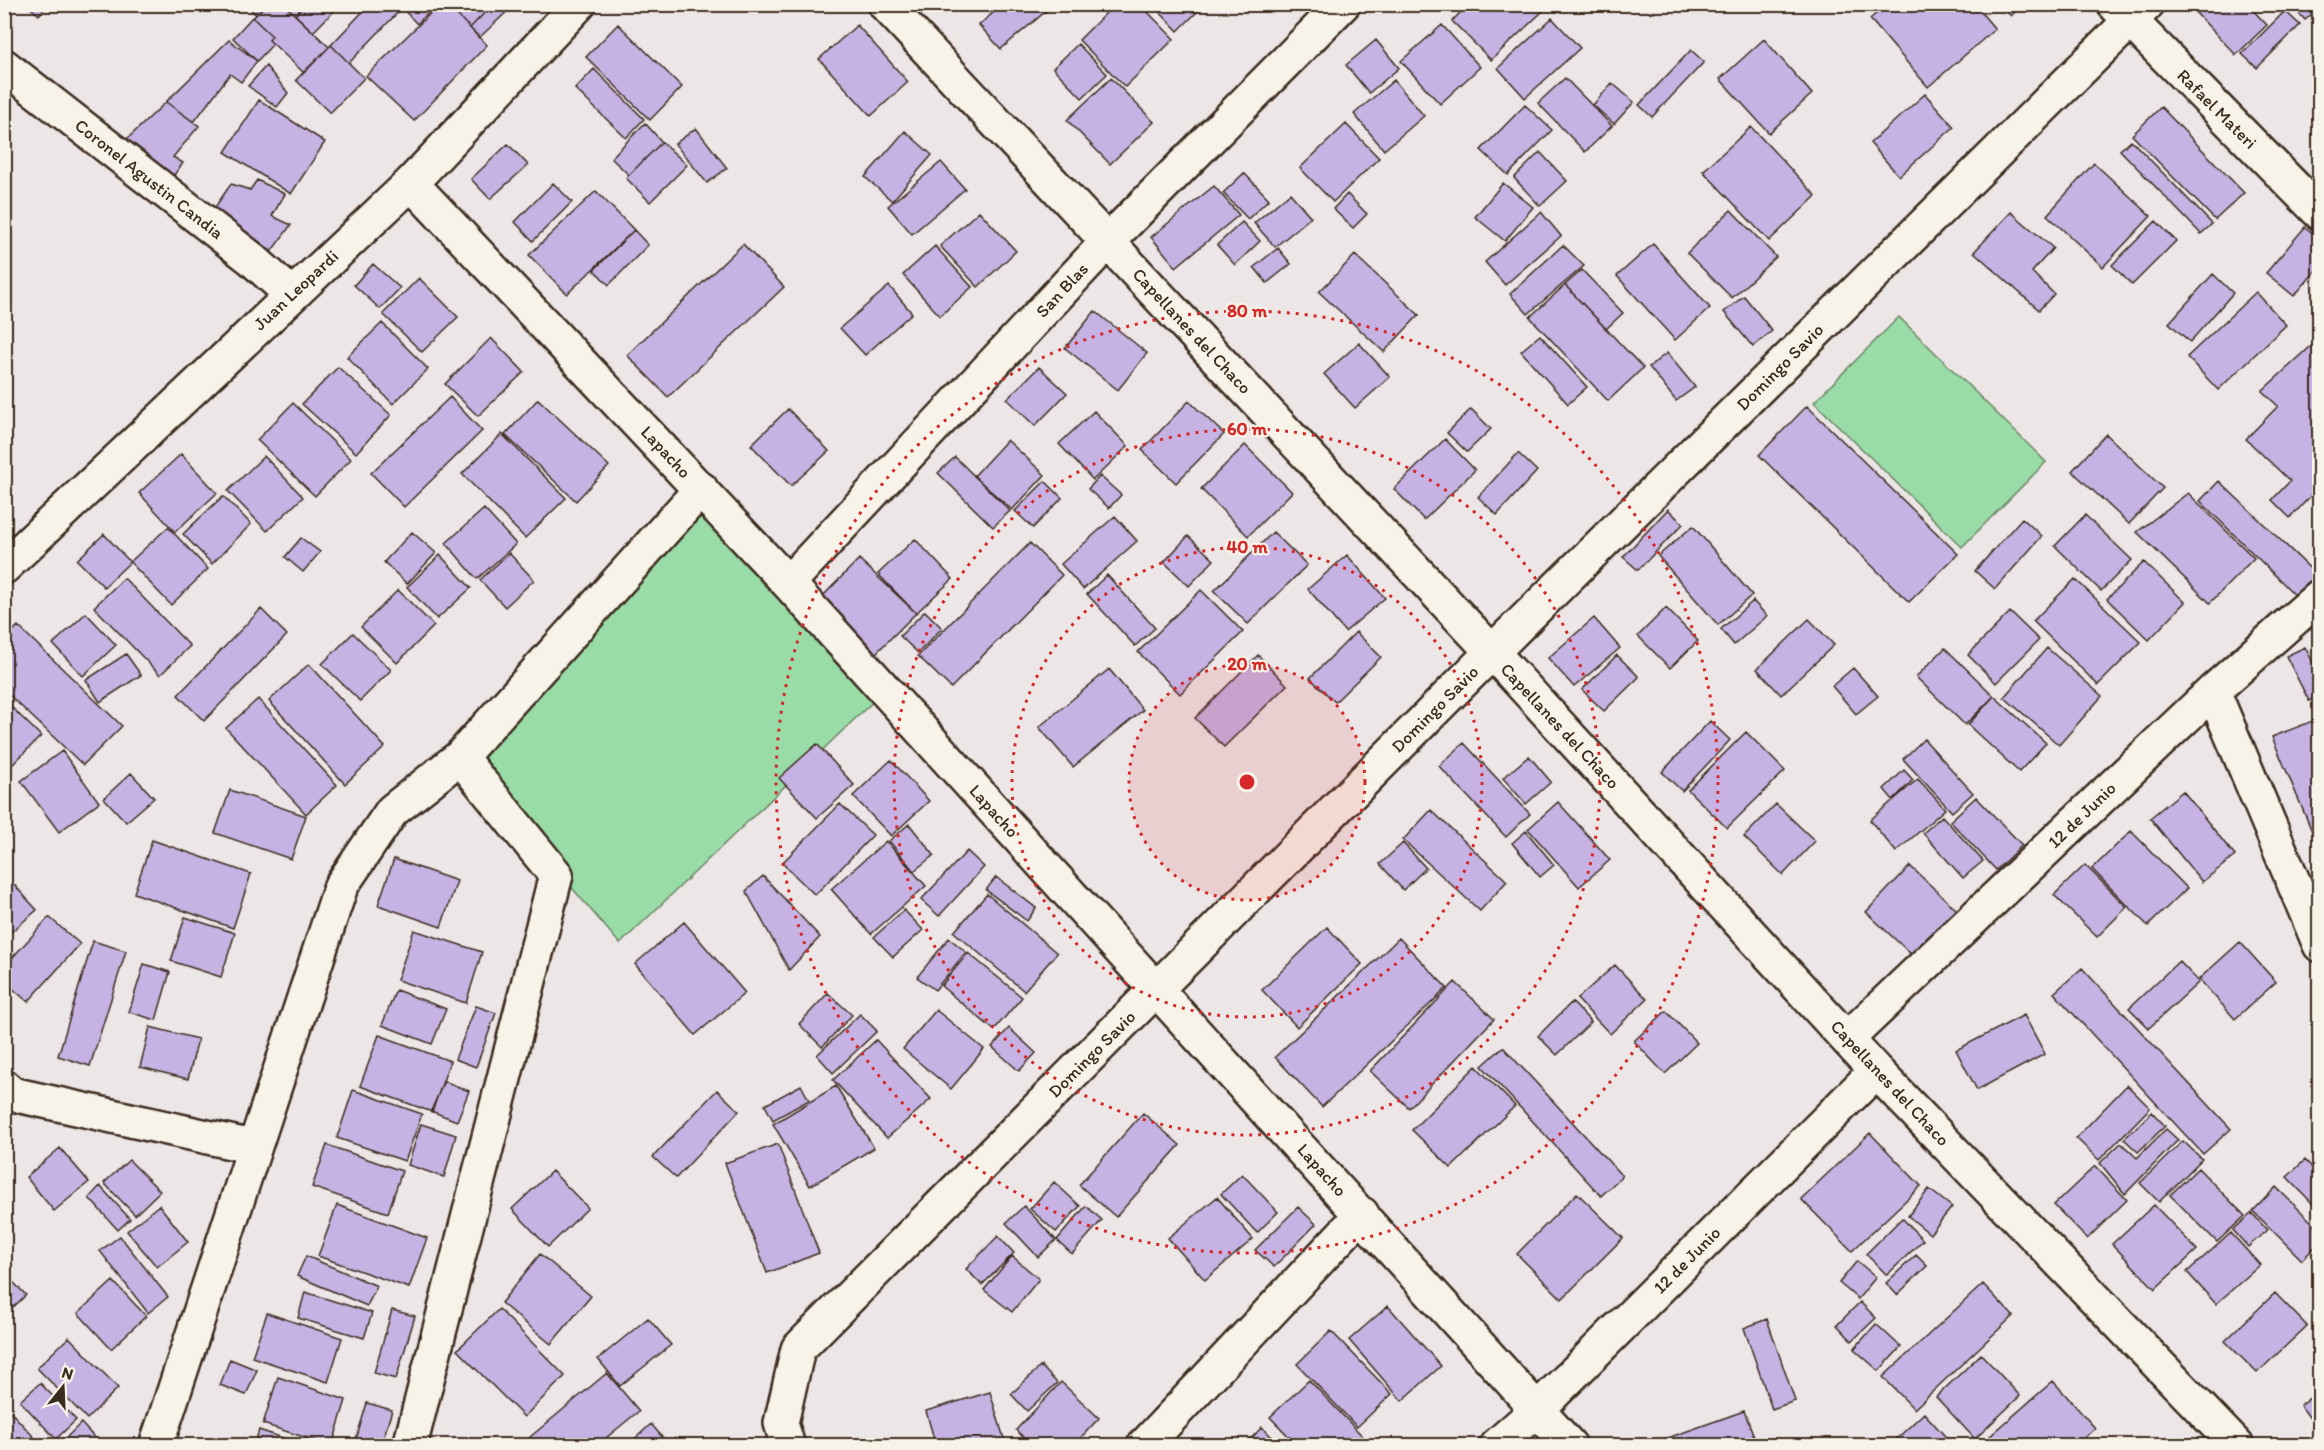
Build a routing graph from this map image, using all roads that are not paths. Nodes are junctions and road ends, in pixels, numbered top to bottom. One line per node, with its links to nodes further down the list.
1 (579, 4): 6 (street, Juan Leopardi)
2 (885, 4): 8 (street, Capellanes del Chaco)
3 (1343, 4): 8 (street, San Blas)
4 (2130, 10): 7 (street, Rafael Materi); 14 (street, Domingo Savio)
5 (4, 66): 9 (street, Coronel Agustin Candia)
6 (411, 183): 9 (street, Juan Leopardi); 10 (street, Lapacho)
7 (2319, 213)
8 (1108, 241): 12 (street, San Blas); 14 (street, Capellanes del Chaco)
9 (291, 294): 11 (street, Juan Leopardi)
10 (701, 489): 12 (street, Lapacho); 16 (street)
11 (4, 567)
12 (788, 584): 18 (street, Lapacho)
13 (2319, 596): 15 (street, 12 de Junio)
14 (1492, 652): 18 (street, Domingo Savio); 19 (street, Capellanes del Chaco)
15 (2213, 691): 17 (street); 19 (street, 12 de Junio)
16 (460, 758): 22 (street); 25 (street)
17 (2319, 945)
18 (1157, 989): 23 (street, Lapacho); 28 (street, Domingo Savio)
19 (1848, 1038): 20 (street, Capellanes del Chaco)
20 (1876, 1071): 24 (street, 12 de Junio); 32 (street, Capellanes del Chaco)
21 (7, 1094): 22 (street)
22 (253, 1147): 26 (street)
23 (1362, 1214): 24 (street, Lapacho); 29 (street)
24 (1538, 1409): 30 (street, 12 de Junio); 31 (street, Lapacho)
25 (413, 1434): 27 (street)
26 (156, 1446)
27 (438, 1446)
28 (788, 1446)
29 (1144, 1446)
30 (1496, 1446)
31 (1570, 1446)
32 (2237, 1446)

